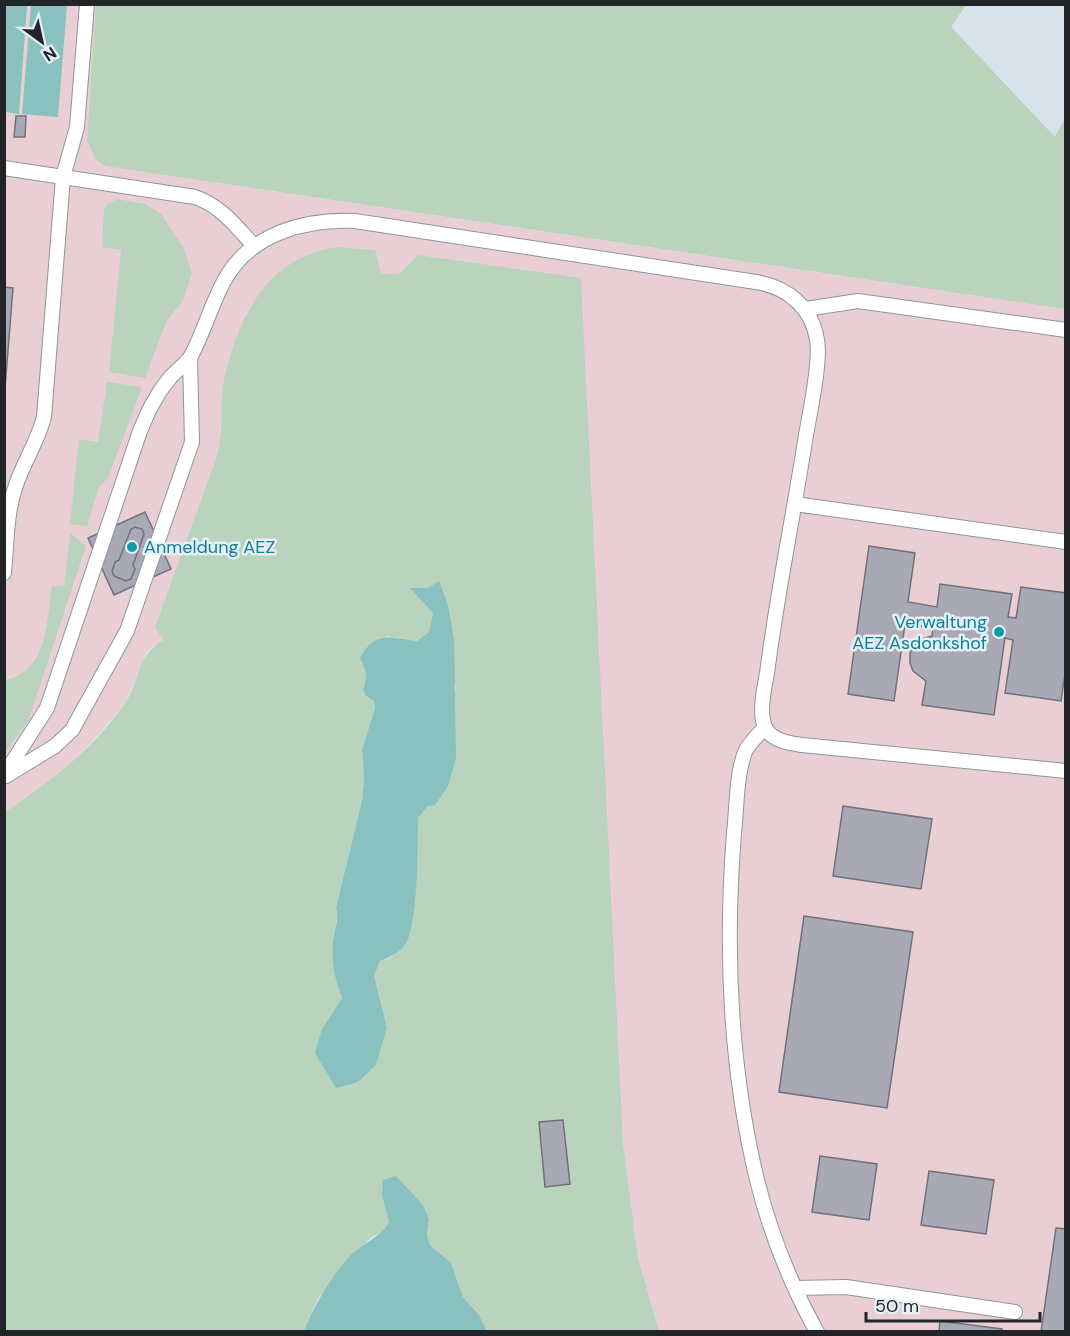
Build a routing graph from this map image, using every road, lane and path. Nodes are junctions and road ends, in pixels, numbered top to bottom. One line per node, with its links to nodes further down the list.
1 (87, 4): 3 (lane)
2 (4, 168): 3 (lane)
3 (63, 177): 4 (lane); 10 (lane)
4 (254, 246): 5 (lane); 7 (lane)
5 (806, 309): 6 (lane); 8 (lane)
6 (1065, 330)
7 (190, 358): 13 (lane); 13 (lane)
8 (795, 504): 9 (lane); 11 (lane)
9 (1065, 542)
10 (4, 573)
11 (765, 727): 12 (lane); 14 (lane)
12 (1065, 771)
13 (4, 776)
14 (796, 1288): 15 (lane); 16 (lane)
15 (1015, 1312)
16 (817, 1332)

